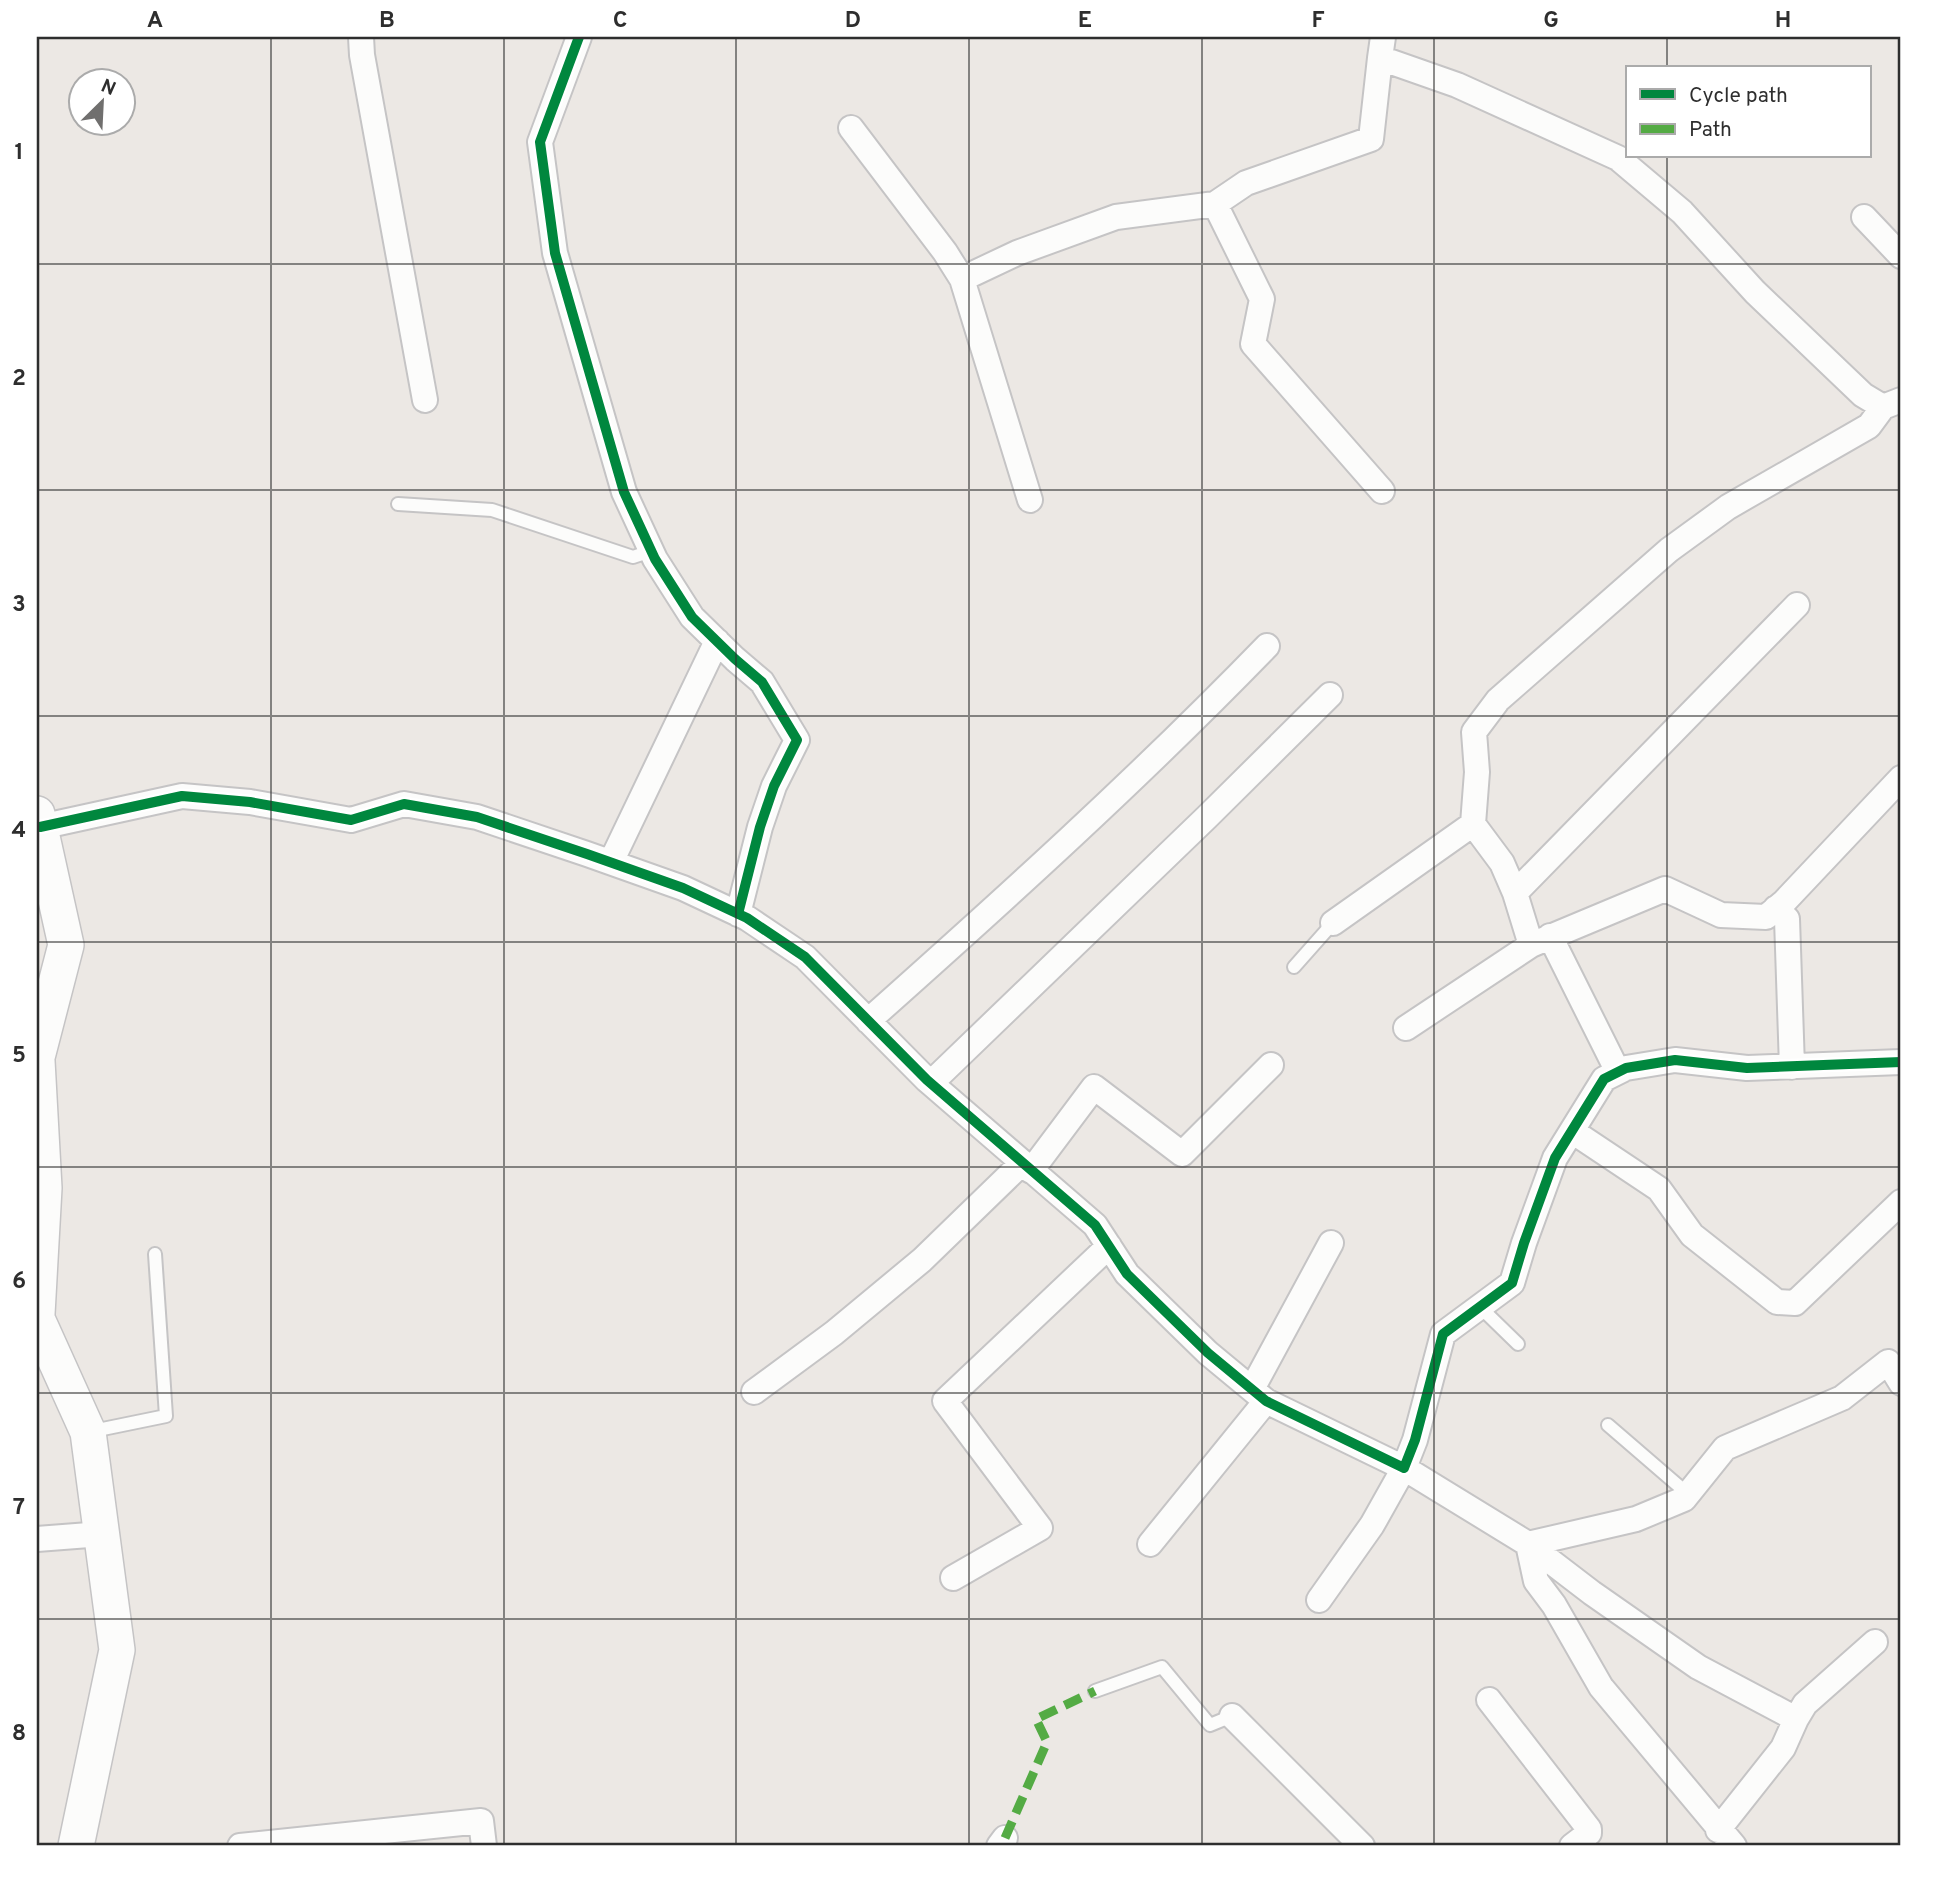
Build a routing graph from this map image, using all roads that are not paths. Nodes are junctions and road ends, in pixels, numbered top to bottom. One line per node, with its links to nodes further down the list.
1 (361, 37): 9 (street)
2 (579, 37): 14 (street)
3 (1382, 47): 5 (street); 10 (street)
4 (850, 128): 8 (street)
5 (1215, 204): 8 (street); 11 (street)
6 (1864, 217): 7 (street)
7 (1901, 256)
8 (962, 279): 12 (street)
9 (425, 400)
10 (1892, 404): 21 (street)
11 (1382, 491)
12 (1030, 500)
13 (398, 504): 14 (lane)
14 (651, 551): 16 (street)
15 (1797, 604): 23 (street)
16 (717, 641): 22 (street); 25 (street)
17 (1267, 646): 29 (street)
18 (1329, 695): 36 (street)
19 (1901, 778): 24 (street)
20 (38, 820): 22 (street); 31 (street)
21 (1473, 824): 23 (street); 26 (street)
22 (611, 862): 25 (street)
23 (1515, 893): 27 (street)
24 (1776, 908): 27 (street); 34 (street)
25 (738, 914): 29 (street)
26 (1333, 923): 28 (lane)
27 (1540, 941): 30 (street); 35 (street)
28 (1294, 967)
29 (868, 1021): 36 (street)
30 (1406, 1028)
31 (37, 1059): 39 (street)
32 (1901, 1062): 34 (street)
33 (1271, 1065): 38 (street)
34 (1792, 1067): 35 (street)
35 (1618, 1072): 37 (street)
36 (931, 1083): 38 (street)
37 (1572, 1131): 40 (street); 44 (street)
38 (1026, 1167): 42 (street); 49 (street)
39 (40, 1175): 45 (street)
40 (1901, 1202)
41 (1331, 1243): 50 (street)
42 (1109, 1245): 50 (street); 59 (street)
43 (155, 1254): 52 (lane)
44 (1480, 1307): 46 (lane); 53 (street)
45 (37, 1317): 52 (street)
46 (1518, 1343)
47 (1895, 1356): 48 (street); 54 (street)
48 (1901, 1383)
49 (754, 1392)
50 (1259, 1395): 53 (street); 57 (street)
51 (1608, 1424): 54 (lane)
52 (88, 1432): 55 (street)
53 (1404, 1468): 58 (street); 60 (street)
54 (1688, 1494): 58 (street)
55 (102, 1534): 56 (street); 67 (street)
56 (37, 1539)
57 (1150, 1544)
58 (1528, 1544): 65 (street); 66 (street)
59 (953, 1578)
60 (1320, 1600)
61 (1875, 1642): 65 (street)
62 (1095, 1691): 64 (lane)
63 (1489, 1700): 71 (street)
64 (1232, 1716): 70 (street)
65 (1796, 1719): 66 (street)
66 (1726, 1838)
67 (76, 1846)
68 (240, 1846): 69 (street)
69 (484, 1846)
70 (1362, 1846)
71 (1572, 1846)

